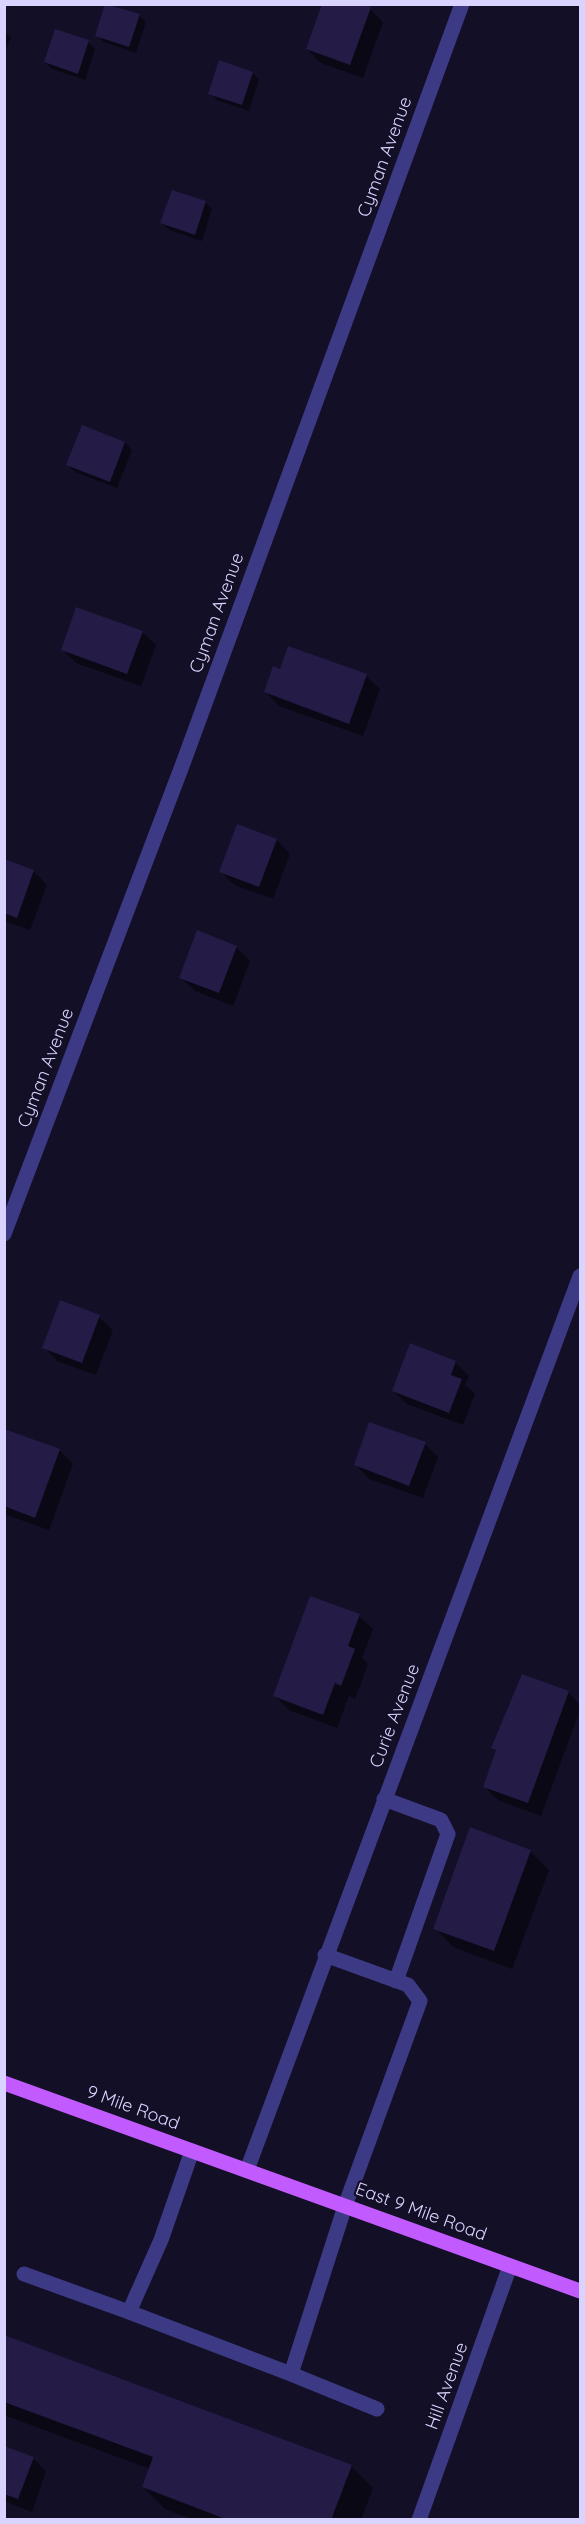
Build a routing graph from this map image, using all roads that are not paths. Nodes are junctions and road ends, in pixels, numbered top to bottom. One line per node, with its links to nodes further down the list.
1 (462, 4): 2 (street, Cyman Avenue)
2 (4, 1234)
3 (580, 1276): 4 (street, Curie Avenue)
4 (384, 1799): 5 (street, Curie Avenue); 6 (street)
5 (325, 1955): 6 (street); 9 (street, Curie Avenue)
6 (396, 1981): 10 (street)
7 (4, 2083): 8 (main road, 9 Mile Road)
8 (192, 2151): 9 (main road, 9 Mile Road); 14 (street)
9 (247, 2170): 10 (main road, East 9 Mile Road)
10 (345, 2206): 11 (main road, East 9 Mile Road); 15 (street)
11 (510, 2266): 13 (main road, East 9 Mile Road); 17 (street, Hill Avenue)
12 (24, 2274): 14 (street)
13 (580, 2291)
14 (129, 2312): 15 (street)
15 (291, 2374): 16 (street)
16 (378, 2409)
17 (419, 2520)

